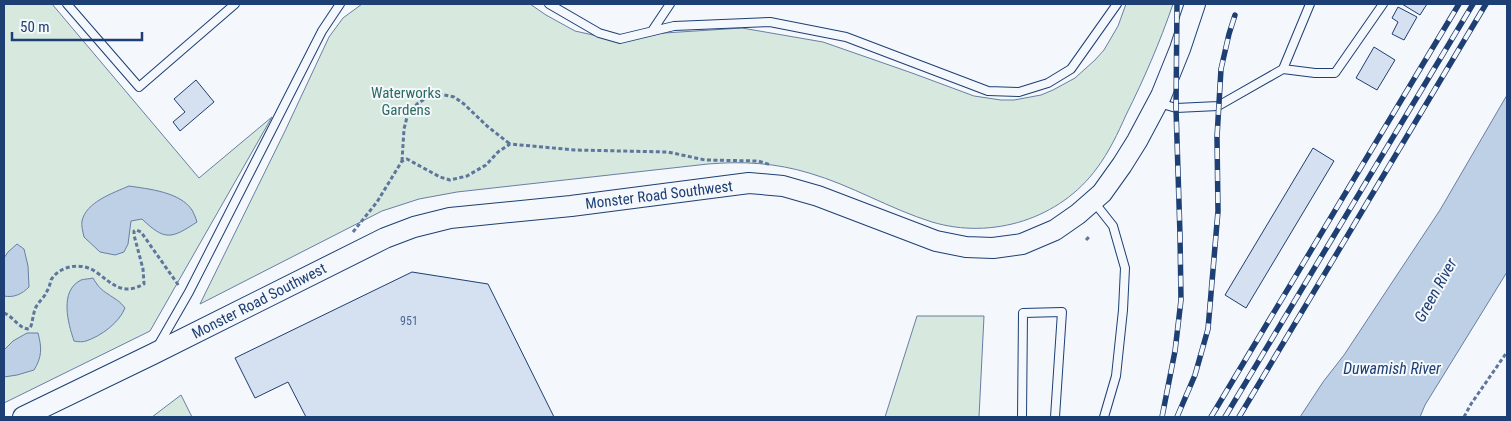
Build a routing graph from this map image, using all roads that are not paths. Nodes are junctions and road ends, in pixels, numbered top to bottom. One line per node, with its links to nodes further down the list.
1 (68, 4): 2 (lane)
2 (235, 4)
3 (340, 4): 14 (lane)
4 (549, 4): 10 (lane)
5 (670, 4): 10 (lane)
6 (1117, 4): 10 (lane)
7 (1195, 4): 12 (street, Monster Road Southwest)
8 (1310, 4): 11 (lane)
9 (1383, 4): 11 (lane)
10 (652, 31)
11 (1283, 69): 12 (lane)
12 (1158, 103): 13 (street, Monster Road Southwest)
13 (1093, 200): 14 (street, Monster Road Southwest); 18 (lane)
14 (153, 354): 15 (street, Monster Road Southwest)
15 (23, 417)
16 (1022, 417): 17 (lane)
17 (1055, 417)
18 (1104, 417)

